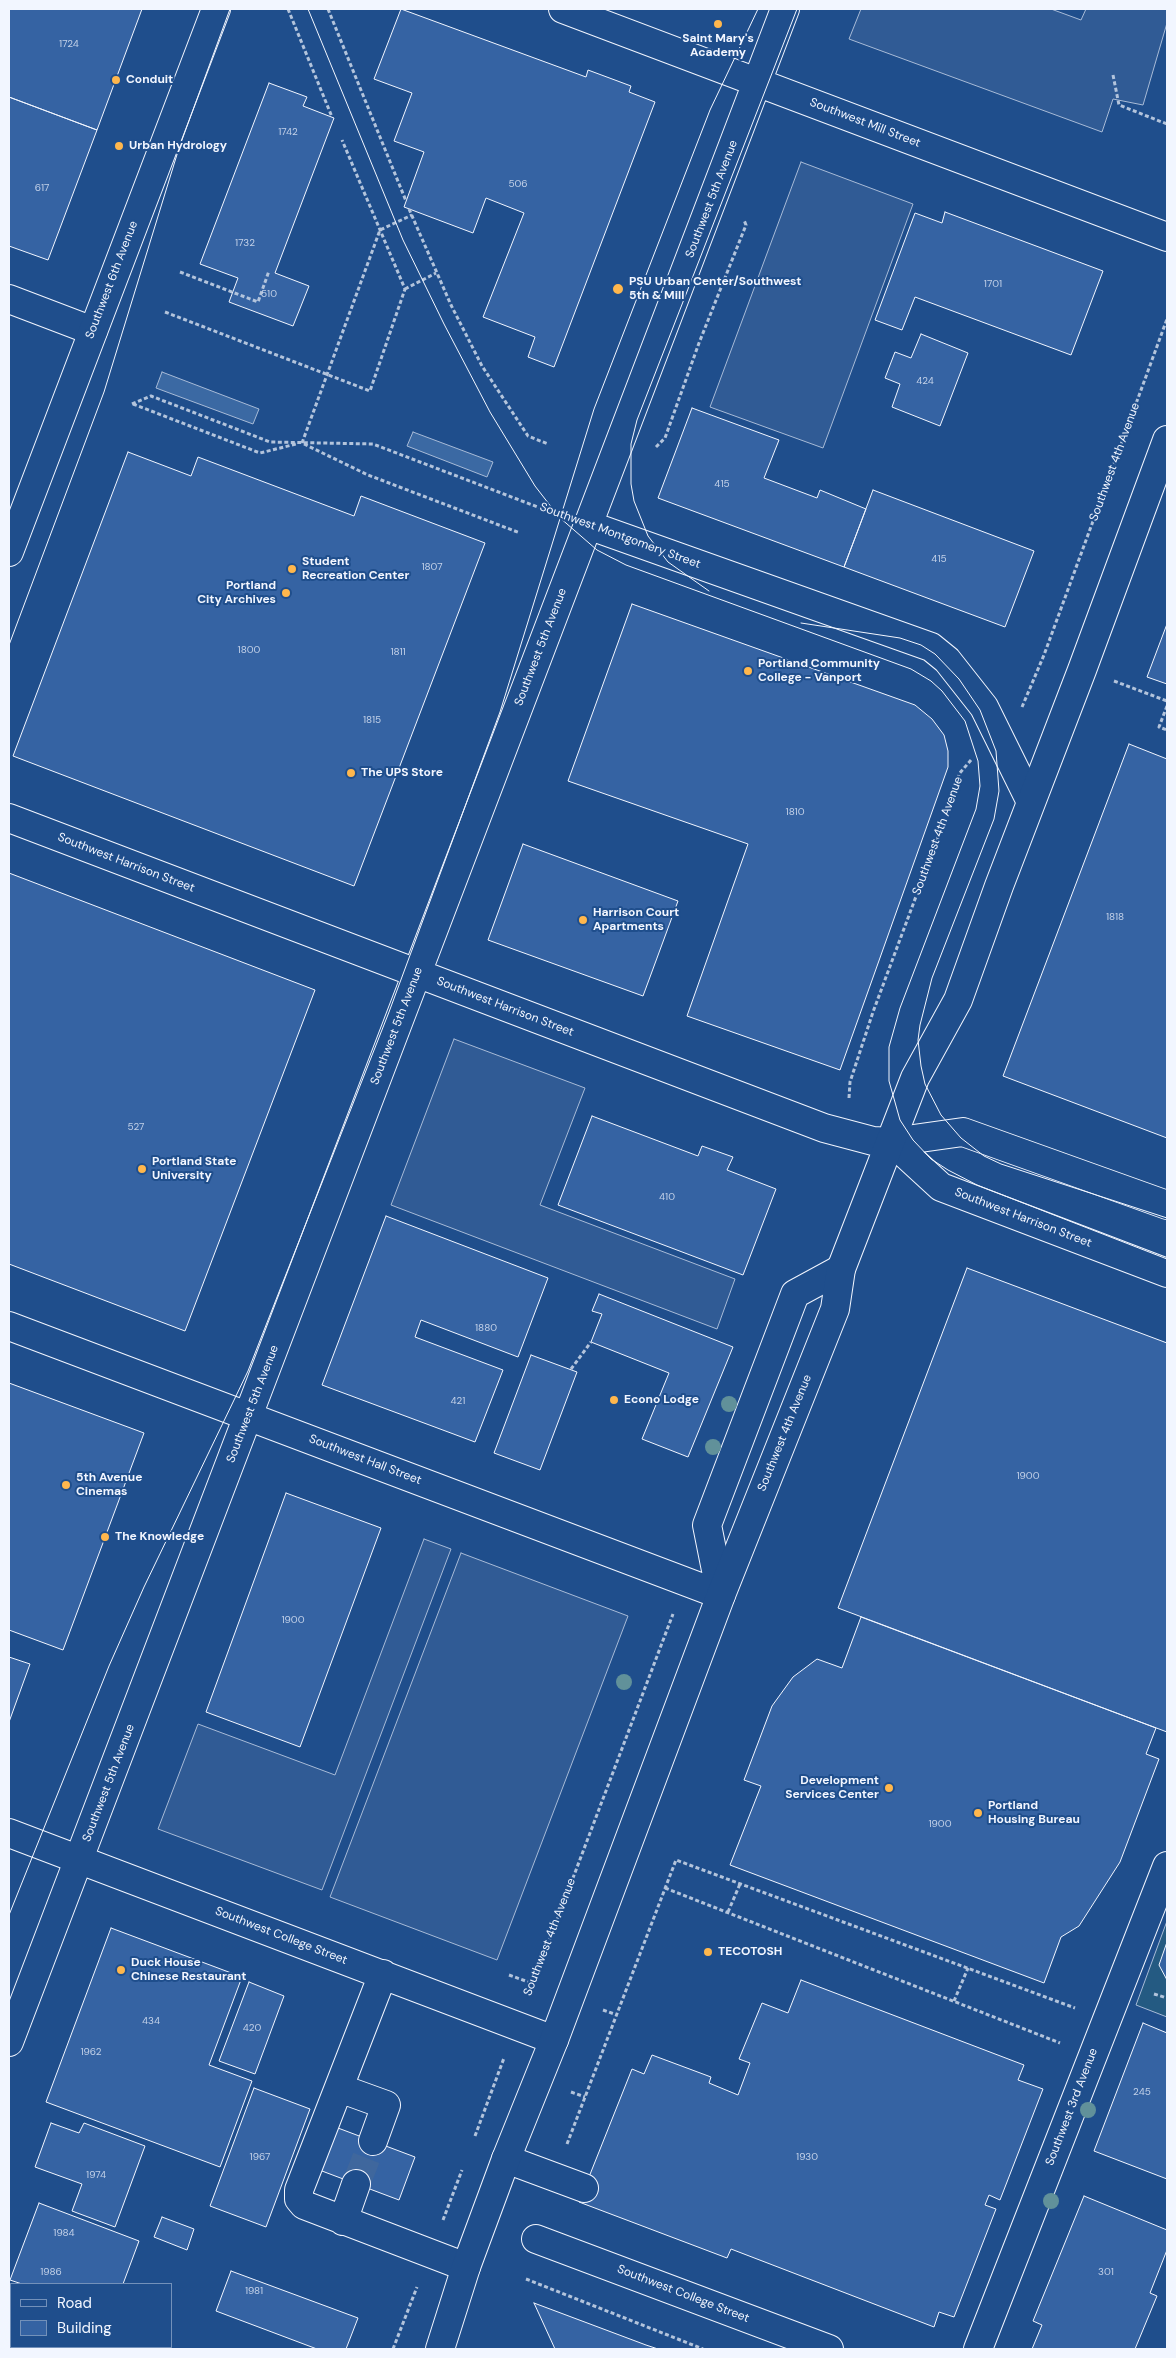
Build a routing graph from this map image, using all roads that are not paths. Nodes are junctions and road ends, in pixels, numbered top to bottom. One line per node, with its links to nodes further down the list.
1 (216, 9): 7 (street, Southwest 6th Avenue)
2 (563, 9): 4 (street, Southwest Mill Street)
3 (785, 9): 4 (street, Southwest 5th Avenue)
4 (756, 82): 5 (street, Southwest Mill Street); 9 (street, Southwest 5th Avenue)
5 (1167, 237)
6 (9, 299): 7 (street)
7 (93, 331): 10 (street, Southwest 6th Avenue)
8 (1167, 440): 11 (street, Southwest 4th Avenue)
9 (588, 525): 11 (street, Southwest Montgomery Street); 13 (street, Southwest 5th Avenue)
10 (9, 552)
11 (1030, 800): 14 (street, Southwest 4th Avenue)
12 (9, 818): 13 (street, Southwest Harrison Street)
13 (417, 973): 14 (street, Southwest Harrison Street); 19 (street, Southwest 5th Avenue)
14 (892, 1142): 15 (street, Southwest Harrison Street); 16 (street, Southwest 4th Avenue); 17 (street, Southwest Harrison Street)
15 (1167, 1205)
16 (841, 1268): 20 (street, Southwest 4th Avenue); 20 (street)
17 (1167, 1273)
18 (9, 1326): 19 (street, Southwest Hall Street)
19 (248, 1416): 20 (street, Southwest Hall Street); 22 (street, Southwest 5th Avenue)
20 (721, 1595): 25 (street, Southwest 4th Avenue)
21 (9, 1833): 22 (street, Southwest College Street)
22 (80, 1860): 24 (street, Southwest College Street); 26 (street, Southwest 5th Avenue)
23 (1167, 1866): 37 (street, Southwest 3rd Avenue)
24 (382, 1974): 25 (street, Southwest College Street); 27 (street)
25 (554, 2040): 29 (street, Southwest 4th Avenue)
26 (9, 2042)
27 (339, 2088): 28 (street); 32 (street)
28 (373, 2141)
29 (506, 2159): 31 (street); 34 (street, Southwest 4th Avenue)
30 (356, 2184): 32 (street)
31 (584, 2188)
32 (343, 2221): 34 (street)
33 (536, 2239): 36 (street, Southwest College Street)
34 (466, 2267): 35 (street, Southwest 4th Avenue)
35 (440, 2349)
36 (829, 2349)
37 (978, 2349)

